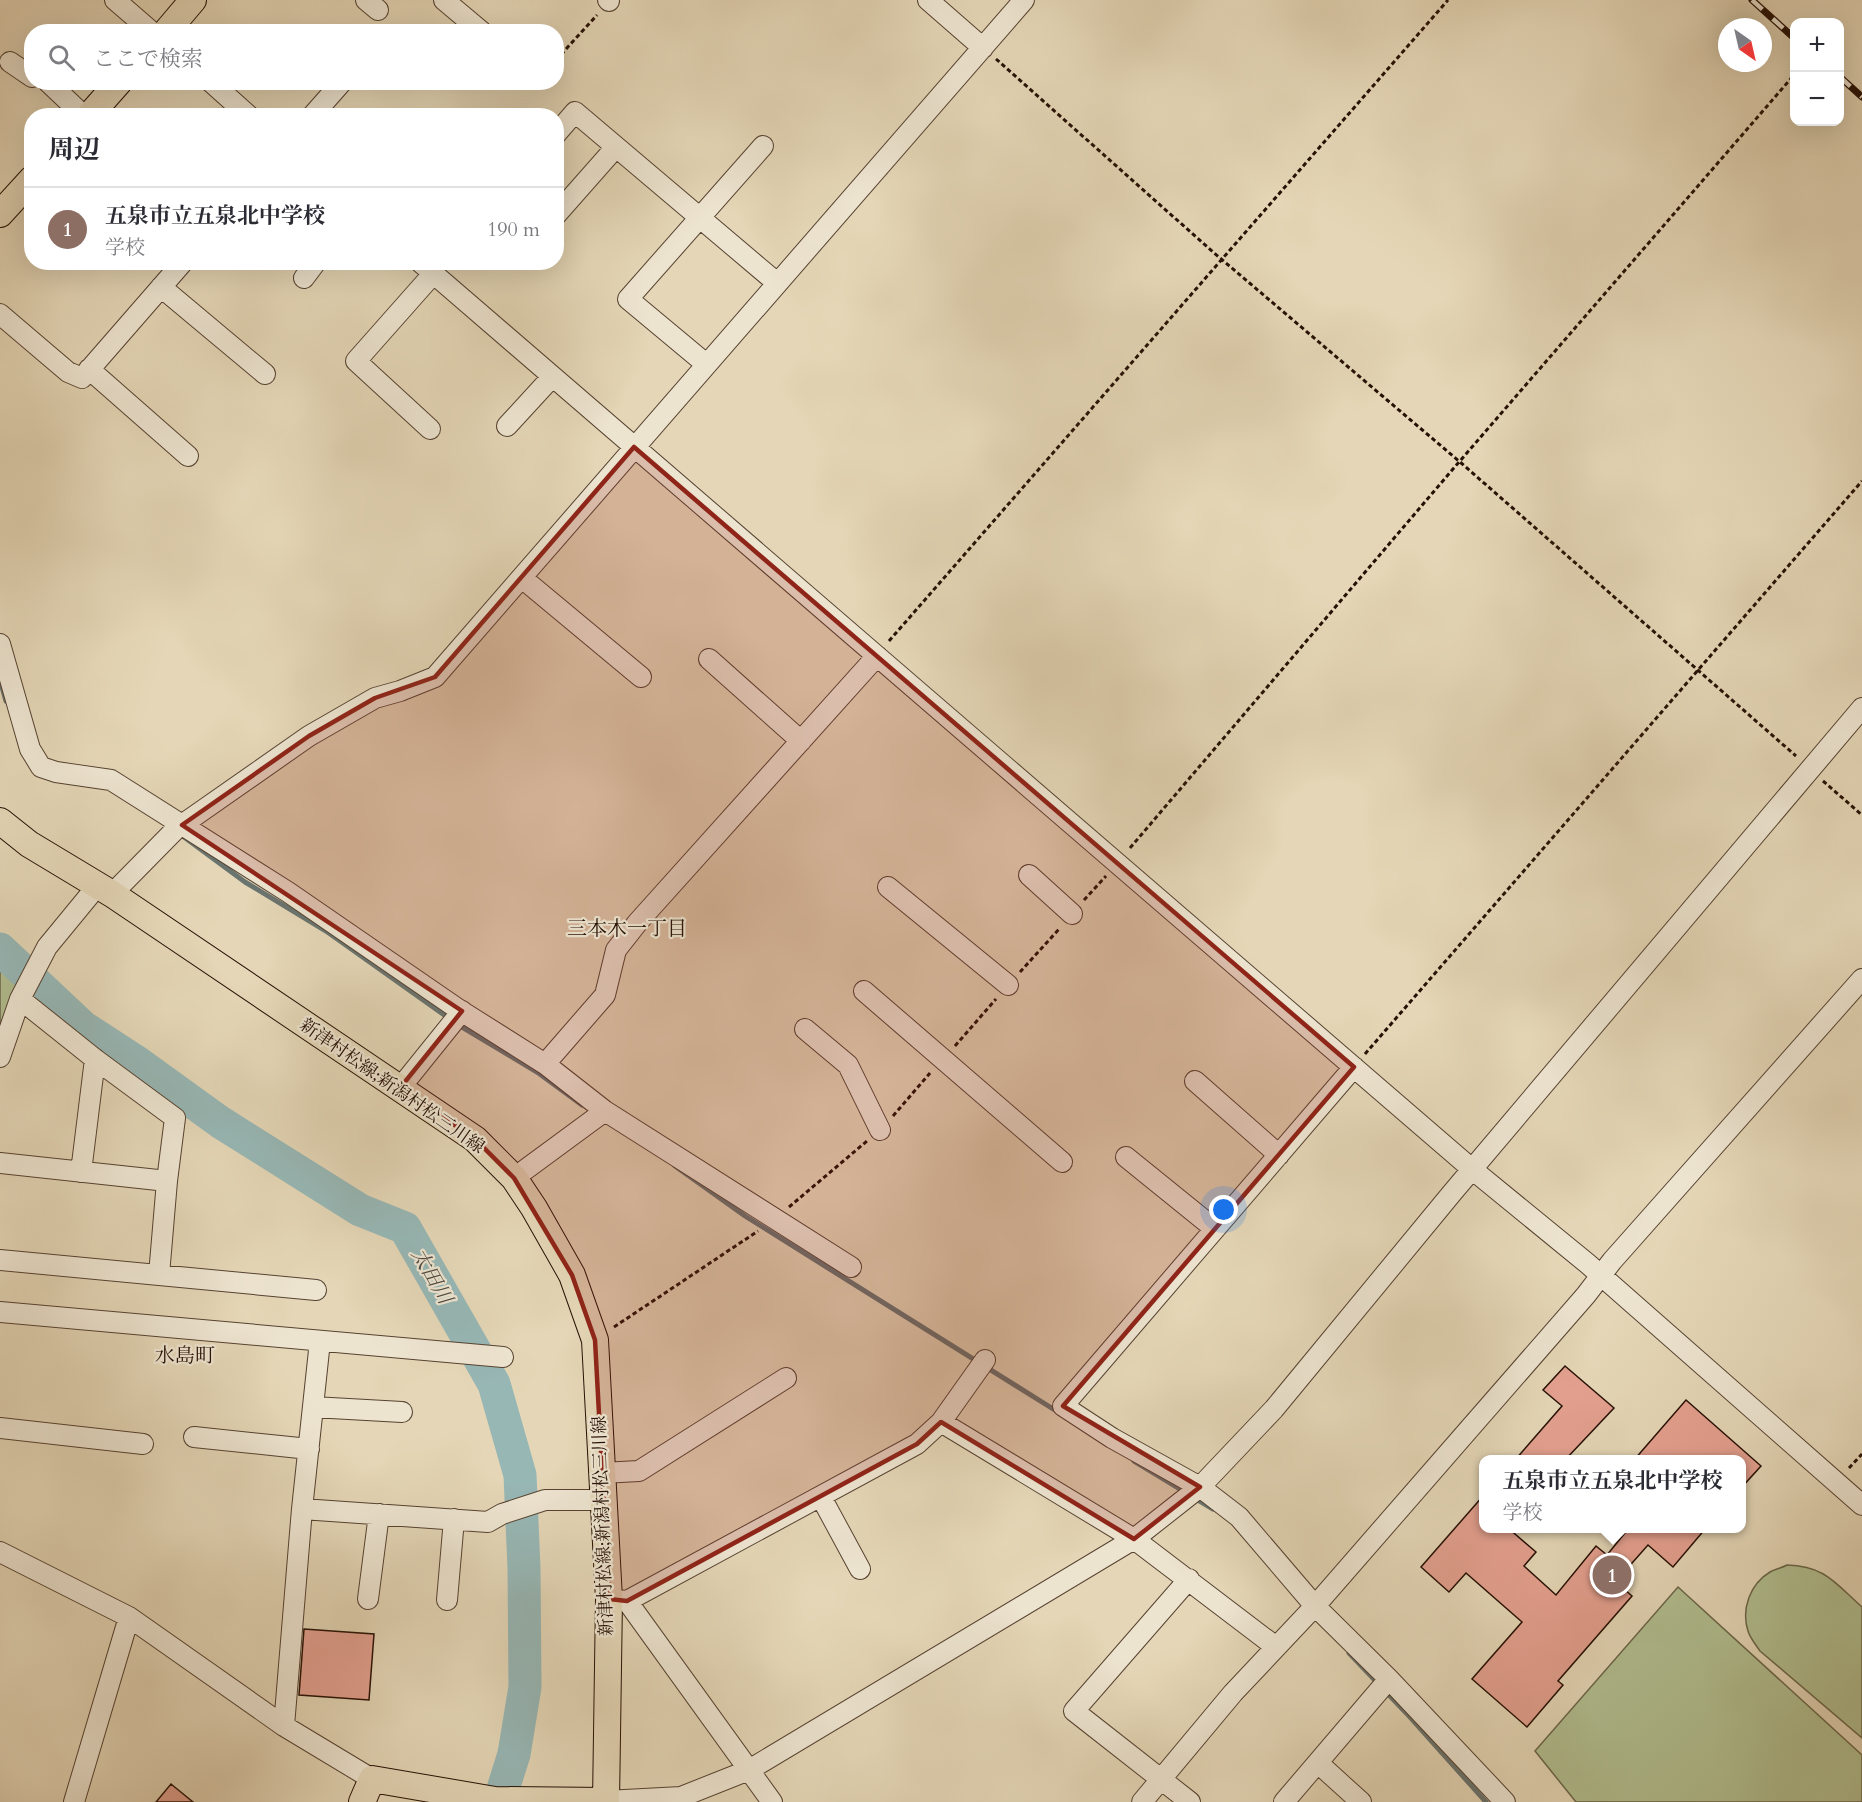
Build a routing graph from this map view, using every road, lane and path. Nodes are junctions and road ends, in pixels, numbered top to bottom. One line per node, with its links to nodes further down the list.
1 (115, 0): 8 (street)
2 (193, 0): 9 (main road)
3 (444, 0): 10 (street)
4 (928, 0): 11 (street)
5 (1024, 0): 11 (street)
6 (1448, 0): 31 (path)
7 (609, 1): 12 (path)
8 (143, 24)
9 (173, 24)
10 (472, 24)
11 (983, 48): 31 (path); 37 (street)
12 (564, 51)
13 (10, 62): 14 (street)
14 (24, 72)
15 (1790, 80): 48 (path)
16 (56, 90): 20 (street)
17 (112, 90): 21 (main road)
18 (220, 90): 22 (street)
19 (335, 90): 23 (street)
20 (76, 108)
21 (96, 108)
22 (240, 108)
23 (319, 108)
24 (564, 125): 26 (street)
25 (763, 146): 30 (street)
26 (616, 147): 28 (street); 30 (street)
27 (24, 188): 29 (main road)
28 (564, 206)
29 (0, 214)
30 (700, 218): 37 (street); 40 (street)
31 (1222, 258): 48 (path); 52 (path)
32 (176, 270): 38 (street)
33 (310, 270): 36 (street)
34 (424, 270): 45 (street)
35 (428, 270): 43 (street)
36 (304, 278)
37 (777, 283): 40 (street)
38 (161, 287): 41 (street); 42 (street)
39 (0, 314): 41 (street)
40 (706, 364): 46 (street)
41 (89, 369): 47 (street)
42 (265, 374)
43 (552, 377): 44 (street); 46 (street)
44 (507, 426)
45 (430, 429)
46 (634, 447): 50 (street); 52 (street)
47 (188, 456)
48 (1460, 462): 54 (path); 62 (path)
49 (1862, 481): 54 (path)
50 (522, 578): 55 (street); 61 (street)
51 (0, 644): 61 (street)
52 (876, 656): 57 (street); 62 (street)
53 (709, 659): 57 (street)
54 (1699, 670): 58 (path); 76 (path)
55 (641, 676)
56 (1862, 708): 58 (street)
57 (801, 741): 75 (street)
58 (1810, 769): 59 (path); 85 (street)
59 (1862, 815)
60 (0, 821): 65 (main road, 新津村松線;新潟村松三川線)
61 (182, 825): 65 (street); 71 (street)
62 (1117, 863): 76 (street)
63 (1029, 875): 66 (street)
64 (888, 887): 68 (street)
65 (105, 890): 70 (street); 78 (main road, 新津村松線;新潟村松三川線)
66 (1072, 914)
67 (1862, 979): 94 (street)
68 (1008, 985)
69 (864, 991): 83 (street)
70 (20, 999): 73 (street); 74 (street)
71 (462, 1011): 75 (street); 78 (street)
72 (805, 1029): 80 (street)
73 (1, 1054)
74 (95, 1059): 86 (street); 88 (street)
75 (545, 1064): 79 (street)
76 (1354, 1067): 81 (street); 85 (street)
77 (1195, 1081): 81 (street)
78 (400, 1088): 87 (main road, 新津村松線;新潟村松三川線)
79 (605, 1111): 87 (street); 92 (street)
80 (880, 1130)
81 (1279, 1155): 89 (street)
82 (1126, 1157): 89 (street)
83 (1062, 1162)
84 (0, 1163): 86 (street)
85 (1473, 1170): 94 (street); 110 (street)
86 (81, 1172): 88 (street)
87 (514, 1178): 97 (main road, 新津村松線;新潟村松三川線)
88 (167, 1181): 93 (street)
89 (1215, 1229): 110 (street)
90 (759, 1231): 97 (path)
91 (0, 1260): 93 (street)
92 (851, 1267)
93 (159, 1275): 95 (street)
94 (1600, 1276): 113 (street); 124 (street)
95 (316, 1290)
96 (0, 1312): 98 (street)
97 (595, 1340): 109 (main road, 新津村松線;新潟村松三川線)
98 (320, 1341): 99 (street); 102 (street)
99 (503, 1357)
100 (985, 1360): 104 (street)
101 (786, 1378): 109 (street)
102 (313, 1407): 103 (street); 108 (street)
103 (402, 1412)
104 (941, 1422): 111 (street); 117 (street)
105 (0, 1428): 107 (street)
106 (194, 1437): 108 (street)
107 (143, 1444)
108 (309, 1449): 114 (street)
109 (602, 1473): 112 (main road, 新津村松線;新潟村松三川線)
110 (1200, 1487): 117 (street); 124 (street)
111 (821, 1497): 119 (street); 123 (street)
112 (603, 1500): 116 (street); 123 (main road, 新津村松線;新潟村松三川線)
113 (1862, 1505)
114 (303, 1509): 115 (street); 128 (street)
115 (378, 1514): 116 (street); 121 (street)
116 (454, 1519): 122 (street)
117 (1134, 1539): 120 (street); 130 (street)
118 (0, 1552): 125 (street)
119 (860, 1569)
120 (1189, 1579): 126 (street); 131 (street)
121 (368, 1599)
122 (447, 1600)
123 (618, 1600): 130 (street); 133 (main road, 新津村松線;新潟村松三川線)
124 (1315, 1606): 126 (street); 127 (street)
125 (129, 1617): 128 (street); 134 (street)
126 (1276, 1647): 131 (street)
127 (1389, 1679): 129 (street); 140 (street)
128 (284, 1726): 132 (street)
129 (1318, 1763): 138 (street); 139 (street)
130 (749, 1770): 133 (street); 135 (street)
131 (1163, 1780): 136 (street); 137 (street)
132 (367, 1790): 133 (main road)
133 (606, 1801)
134 (74, 1802)
135 (772, 1802)
136 (1142, 1802)
137 (1191, 1802)
138 (1284, 1802)
139 (1361, 1802)
140 (1505, 1802)

